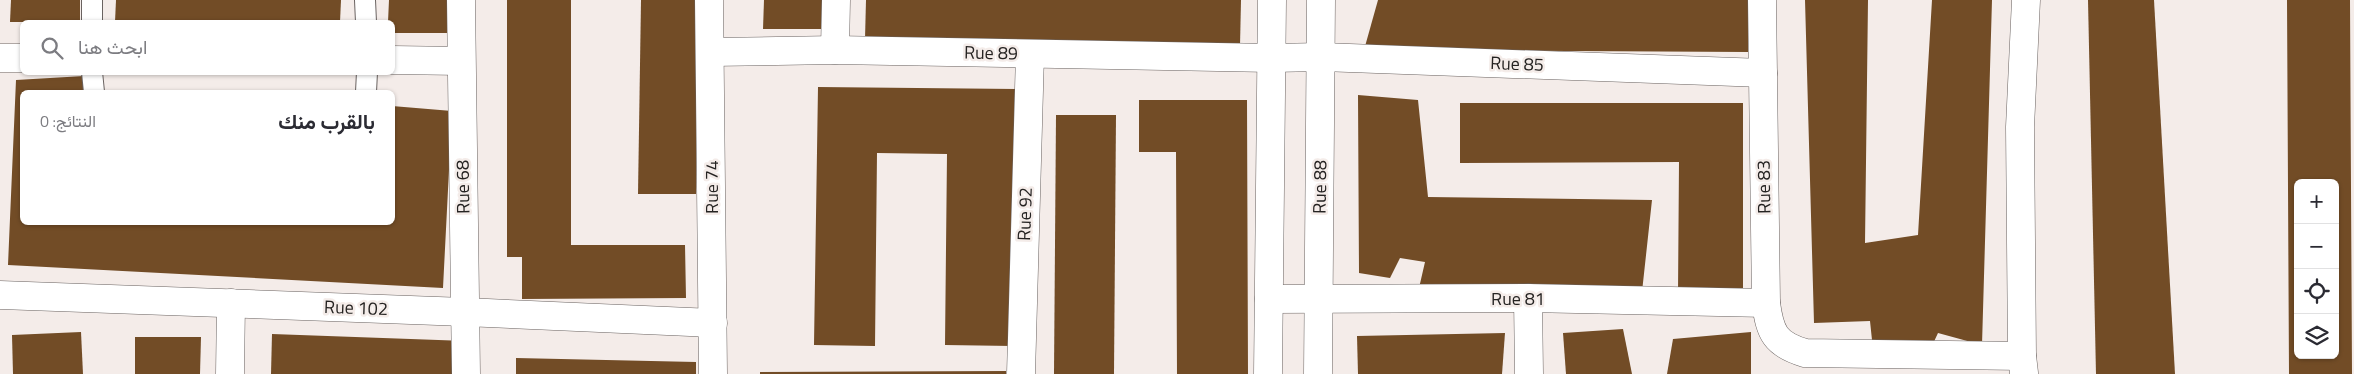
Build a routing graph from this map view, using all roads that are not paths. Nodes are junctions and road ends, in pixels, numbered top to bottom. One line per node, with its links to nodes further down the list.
1 (92, 0): 10 (lane)
2 (365, 0): 11 (lane)
3 (461, 0): 20 (street, Rue 68)
4 (709, 0): 13 (street, Rue 74)
5 (836, 0): 12 (street)
6 (1272, 0): 18 (street)
7 (1321, 0): 15 (street, Rue 88)
8 (1762, 0): 21 (street, Rue 83)
9 (2026, 0): 34 (street)
10 (92, 20)
11 (366, 20)
12 (835, 50): 13 (street, Rue 89); 14 (street, Rue 89)
13 (711, 52): 33 (street, Rue 74)
14 (1030, 54): 18 (street, Rue 89); 38 (street, Rue 92)
15 (1322, 57): 18 (street, Rue 85); 21 (street, Rue 85); 29 (street, Rue 88)
16 (0, 58): 17 (street)
17 (20, 58)
18 (1271, 58): 28 (street)
19 (395, 60): 20 (street)
20 (461, 61): 32 (street, Rue 68)
21 (1763, 73): 31 (street, Rue 83)
22 (92, 75): 24 (lane)
23 (367, 75): 25 (lane)
24 (94, 90)
25 (366, 90)
26 (0, 295): 30 (street, Rue 102)
27 (1528, 298): 29 (street, Rue 81); 31 (street, Rue 81); 41 (street)
28 (1270, 299): 29 (street, Rue 81); 39 (street)
29 (1319, 301): 40 (street, Rue 88)
30 (231, 303): 32 (street, Rue 102); 35 (street)
31 (1766, 303): 34 (street, Rue 83)
32 (465, 312): 33 (street, Rue 102); 36 (street, Rue 68)
33 (713, 323): 37 (street, Rue 74)
34 (2023, 365)
35 (230, 374)
36 (466, 374)
37 (713, 374)
38 (1021, 374)
39 (1268, 374)
40 (1318, 374)
41 (1529, 374)

